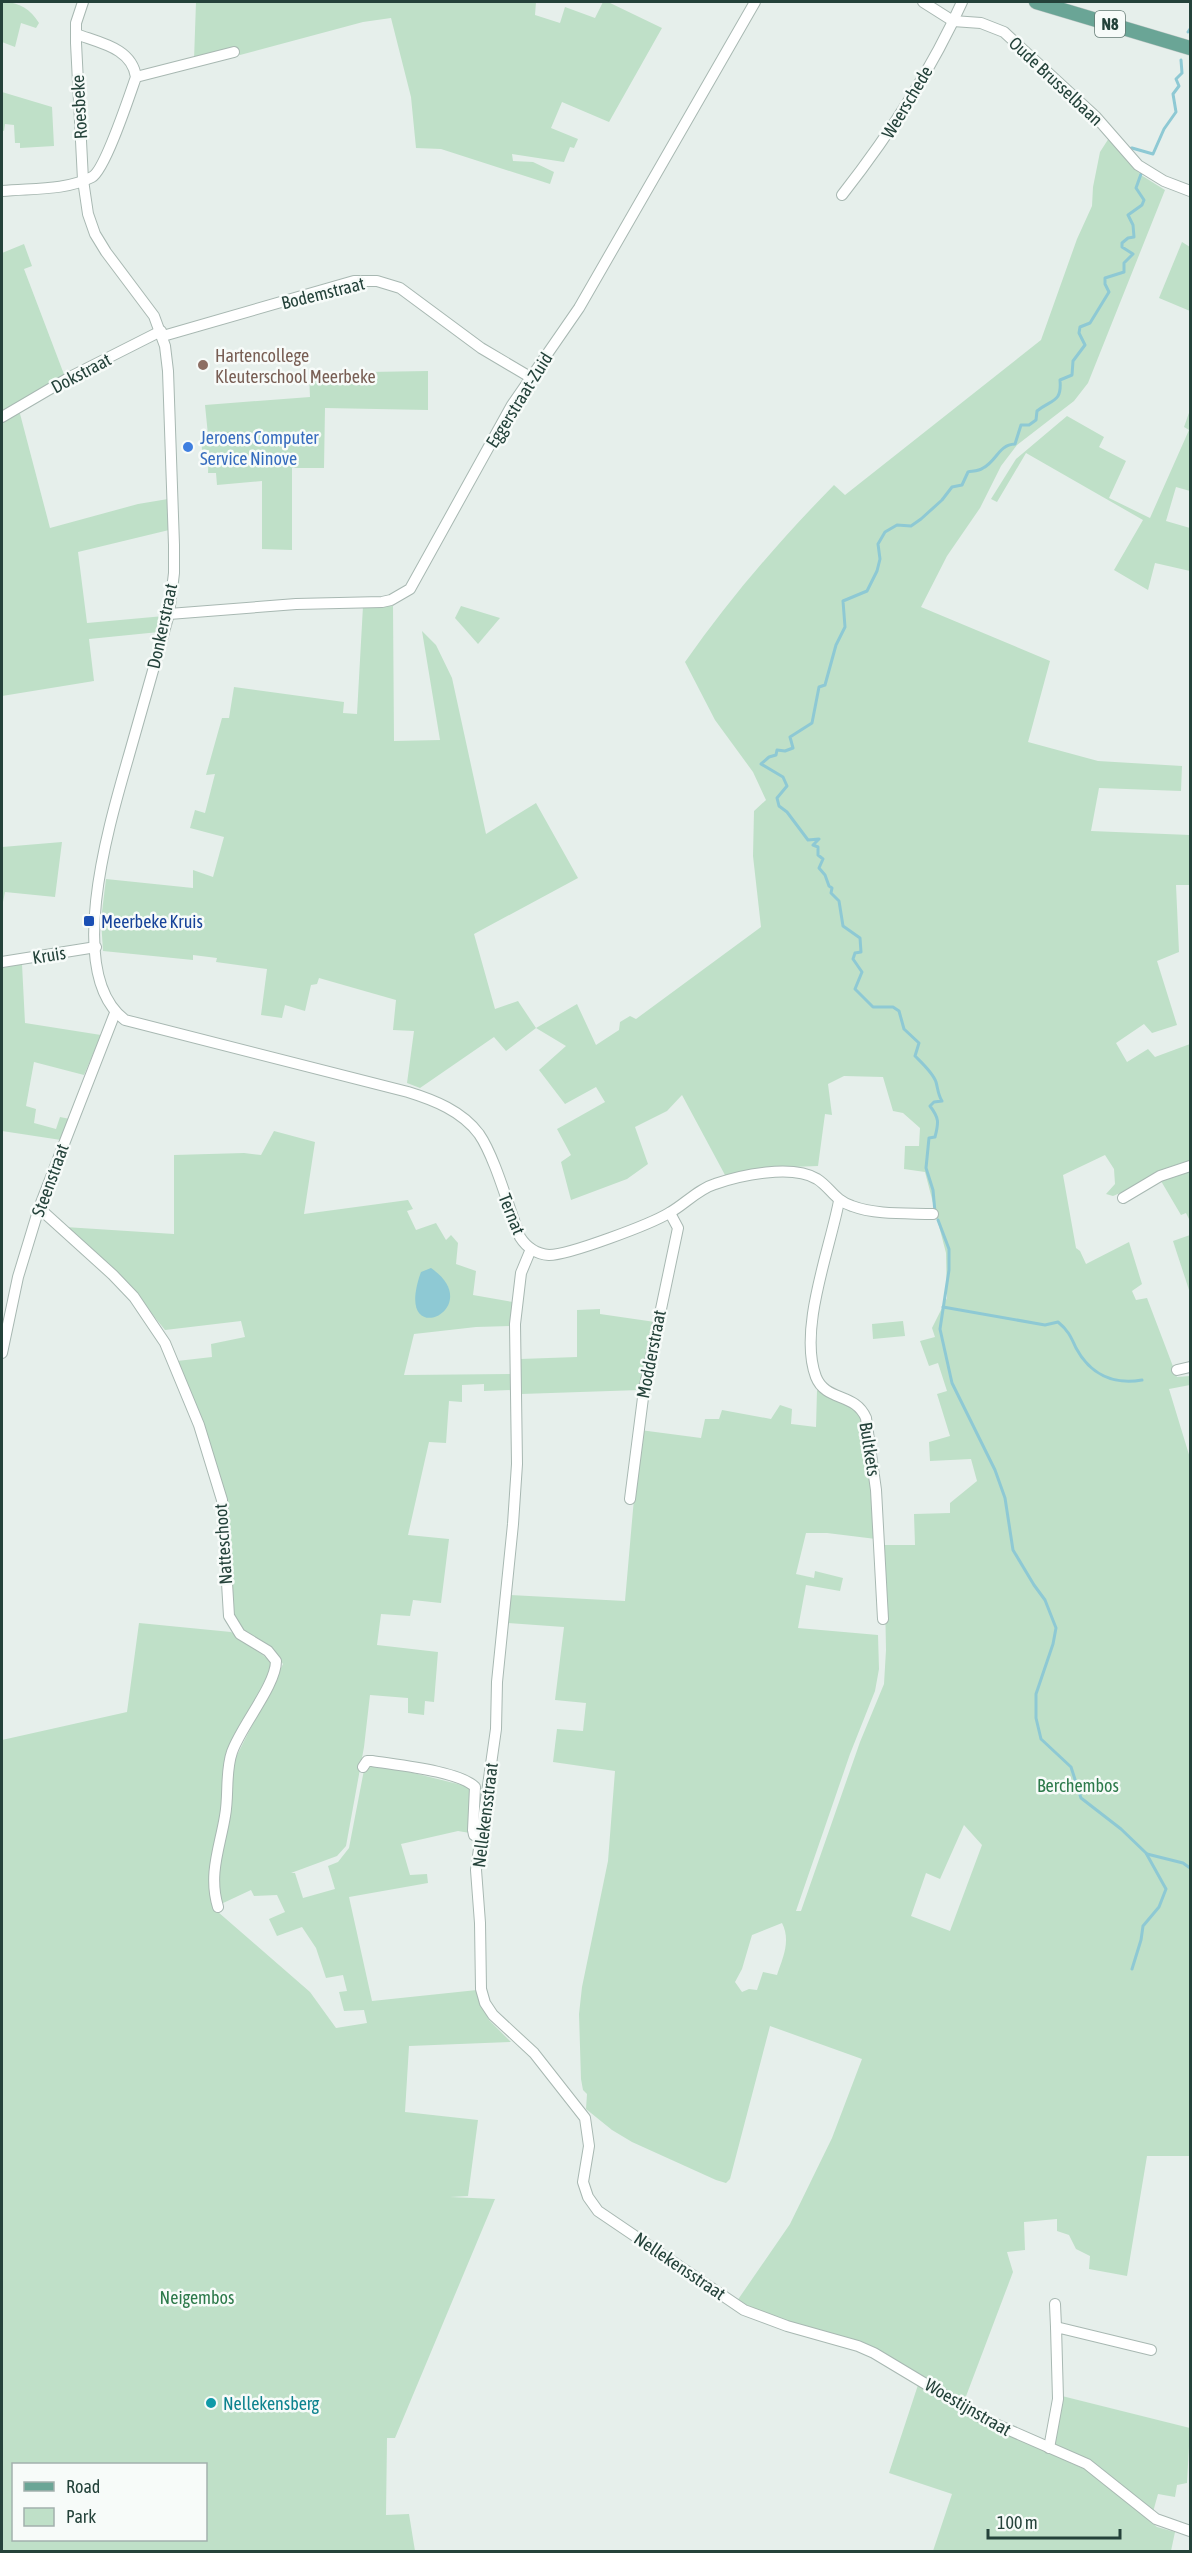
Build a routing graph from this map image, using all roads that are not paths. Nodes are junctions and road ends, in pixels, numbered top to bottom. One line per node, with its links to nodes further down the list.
1 (83, 2): 7 (street, Roesbeke)
2 (755, 2): 16 (street, Eggerstraat-Zuid)
3 (923, 2): 6 (street, Oude Brusselbaan)
4 (962, 2): 6 (street, Weerschede)
5 (1035, 2): 8 (main road, N8)
6 (953, 21): 13 (street, Oude Brusselbaan); 14 (street, Weerschede)
7 (76, 34): 10 (street); 11 (street, Roesbeke)
8 (1187, 47)
9 (234, 52): 10 (street)
10 (136, 76): 11 (street, Roesbeke)
11 (83, 180): 12 (street); 15 (street, Donkerstraat)
12 (2, 191)
13 (1191, 191)
14 (842, 195)
15 (162, 334): 16 (street, Bodemstraat); 17 (street, Dokstraat); 18 (street, Donkerstraat)
16 (530, 377): 18 (street, Eggerstraat-Zuid)
17 (2, 417)
18 (169, 614): 19 (street, Donkerstraat)
19 (96, 947): 20 (street, Kruis); 21 (street, Donkerstraat)
20 (2, 962)
21 (115, 1013): 25 (street, Steenstraat); 28 (street, Ternat)
22 (1191, 1166): 23 (street)
23 (1123, 1198)
24 (839, 1201): 26 (street, Ternat); 27 (street, Ternat); 33 (street, Bultkets)
25 (39, 1208): 29 (street, Steenstraat); 36 (street, Natteschoot)
26 (670, 1213): 28 (street, Ternat); 32 (street, Modderstraat)
27 (933, 1214)
28 (531, 1249): 35 (street, Nellekensstraat)
29 (2, 1353)
30 (1191, 1367): 31 (street)
31 (1178, 1370)
32 (630, 1499)
33 (883, 1619)
34 (363, 1767): 35 (street)
35 (479, 1838): 37 (street, Nellekensstraat)
36 (218, 1907)
37 (735, 2304): 41 (street, Woestijnstraat)
38 (1055, 2304): 39 (street)
39 (1056, 2327): 40 (street); 41 (street)
40 (1151, 2350)
41 (1049, 2448): 42 (street, Woestijnstraat)
42 (1191, 2531)

